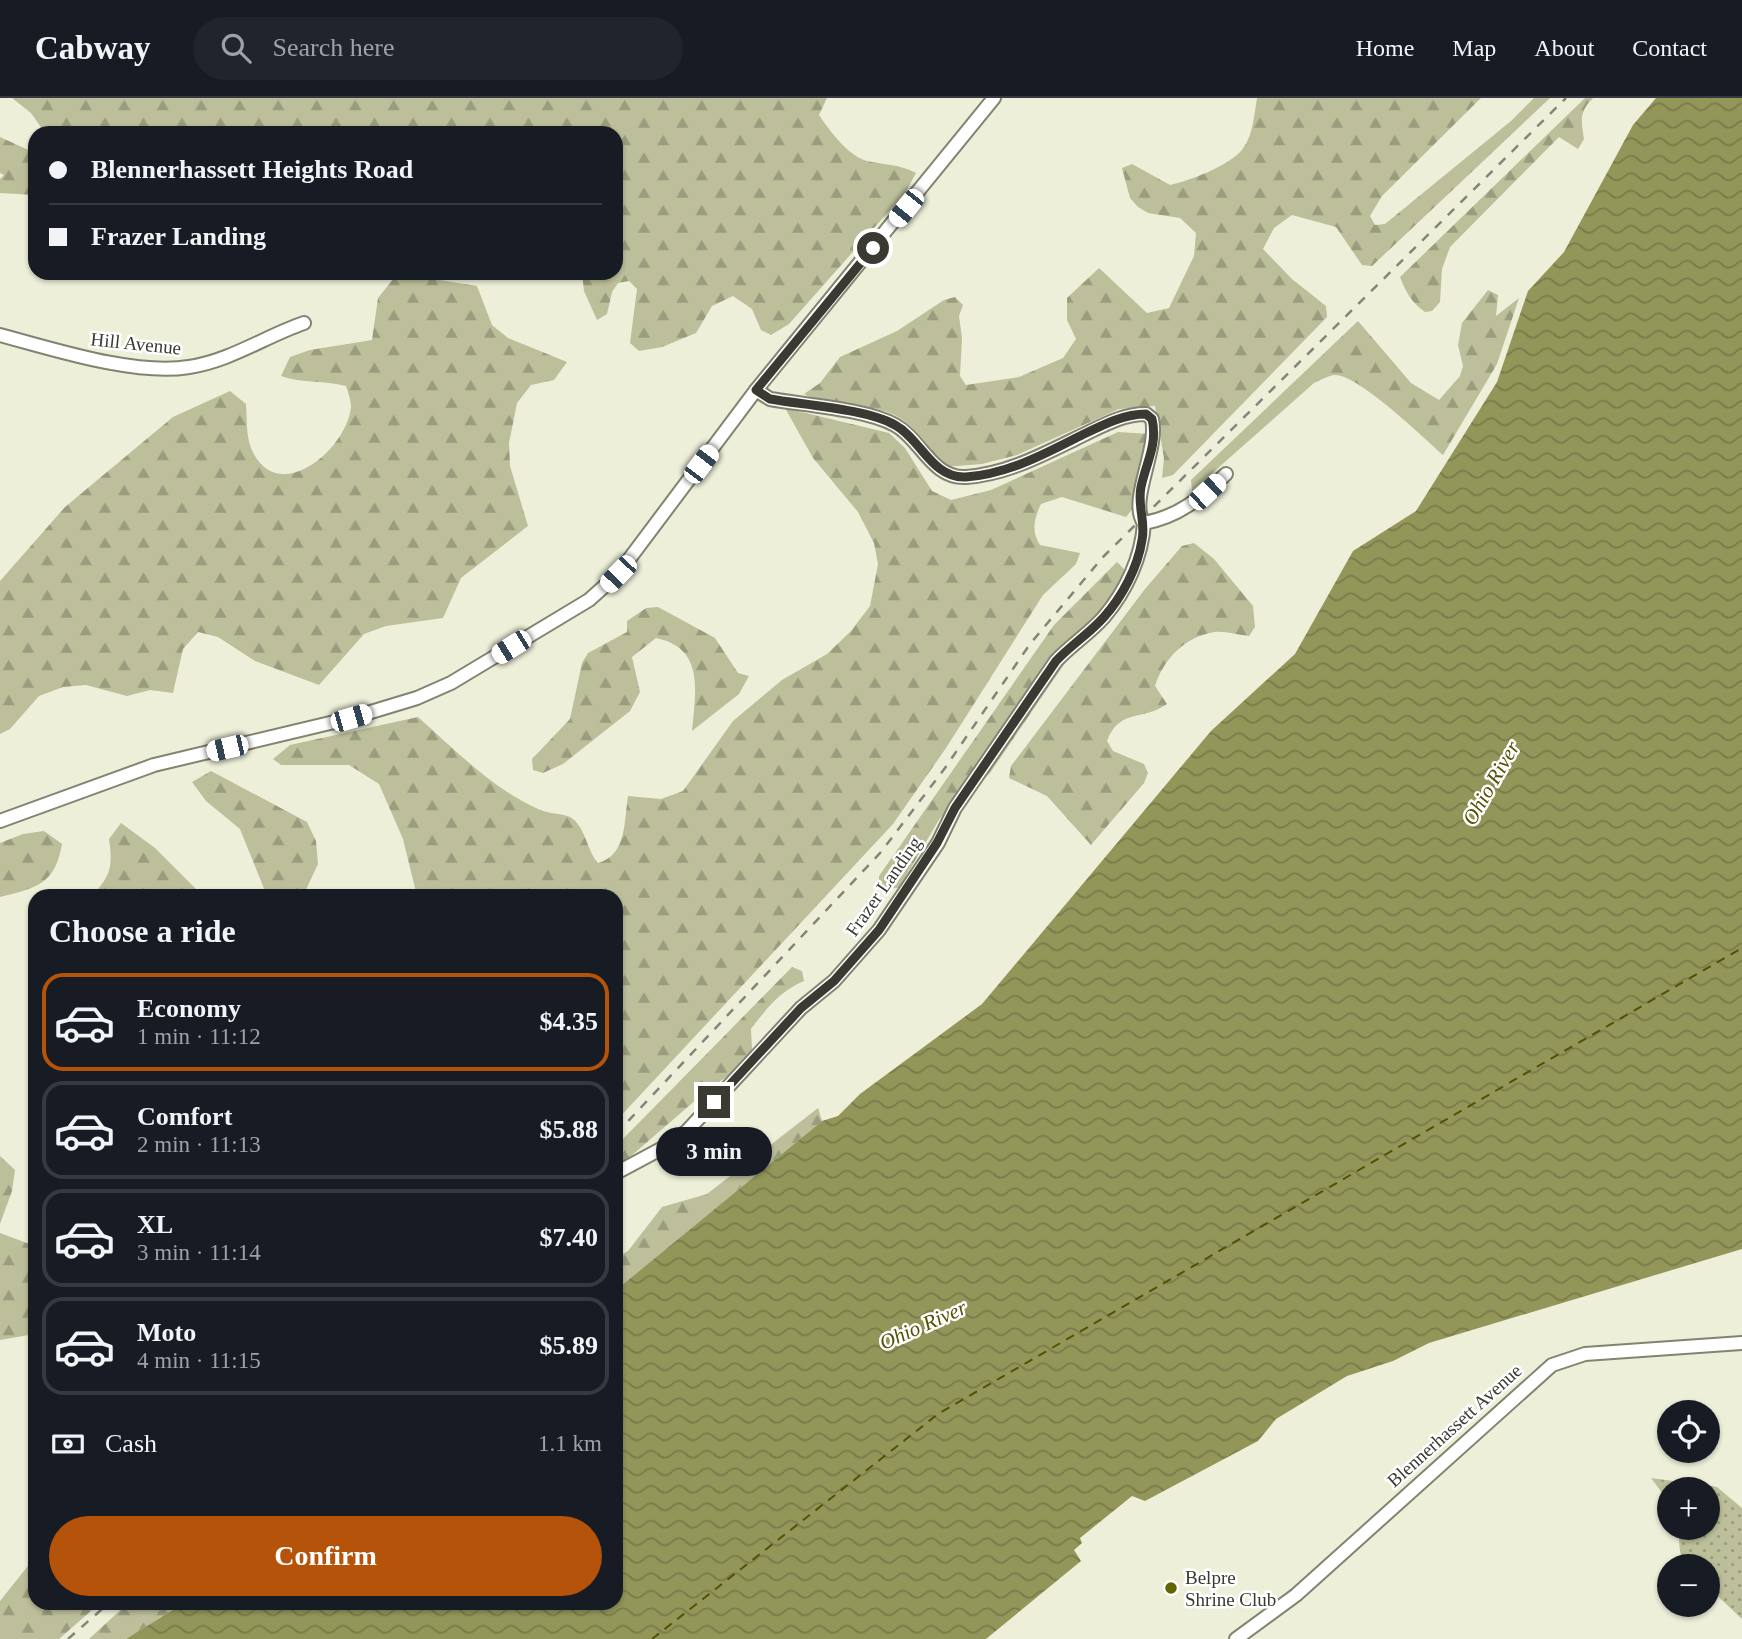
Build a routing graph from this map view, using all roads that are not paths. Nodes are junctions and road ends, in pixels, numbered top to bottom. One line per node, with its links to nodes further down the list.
1 (994, 98): 4 (street)
2 (304, 323): 3 (street, Hill Avenue)
3 (0, 335)
4 (756, 390): 6 (street, Frazer Landing); 7 (street)
5 (1226, 474): 6 (street)
6 (1144, 523): 8 (street, Frazer Landing)
7 (0, 821)
8 (623, 1169)
9 (1742, 1343): 10 (street, Blennerhassett Avenue)
10 (1236, 1639)

